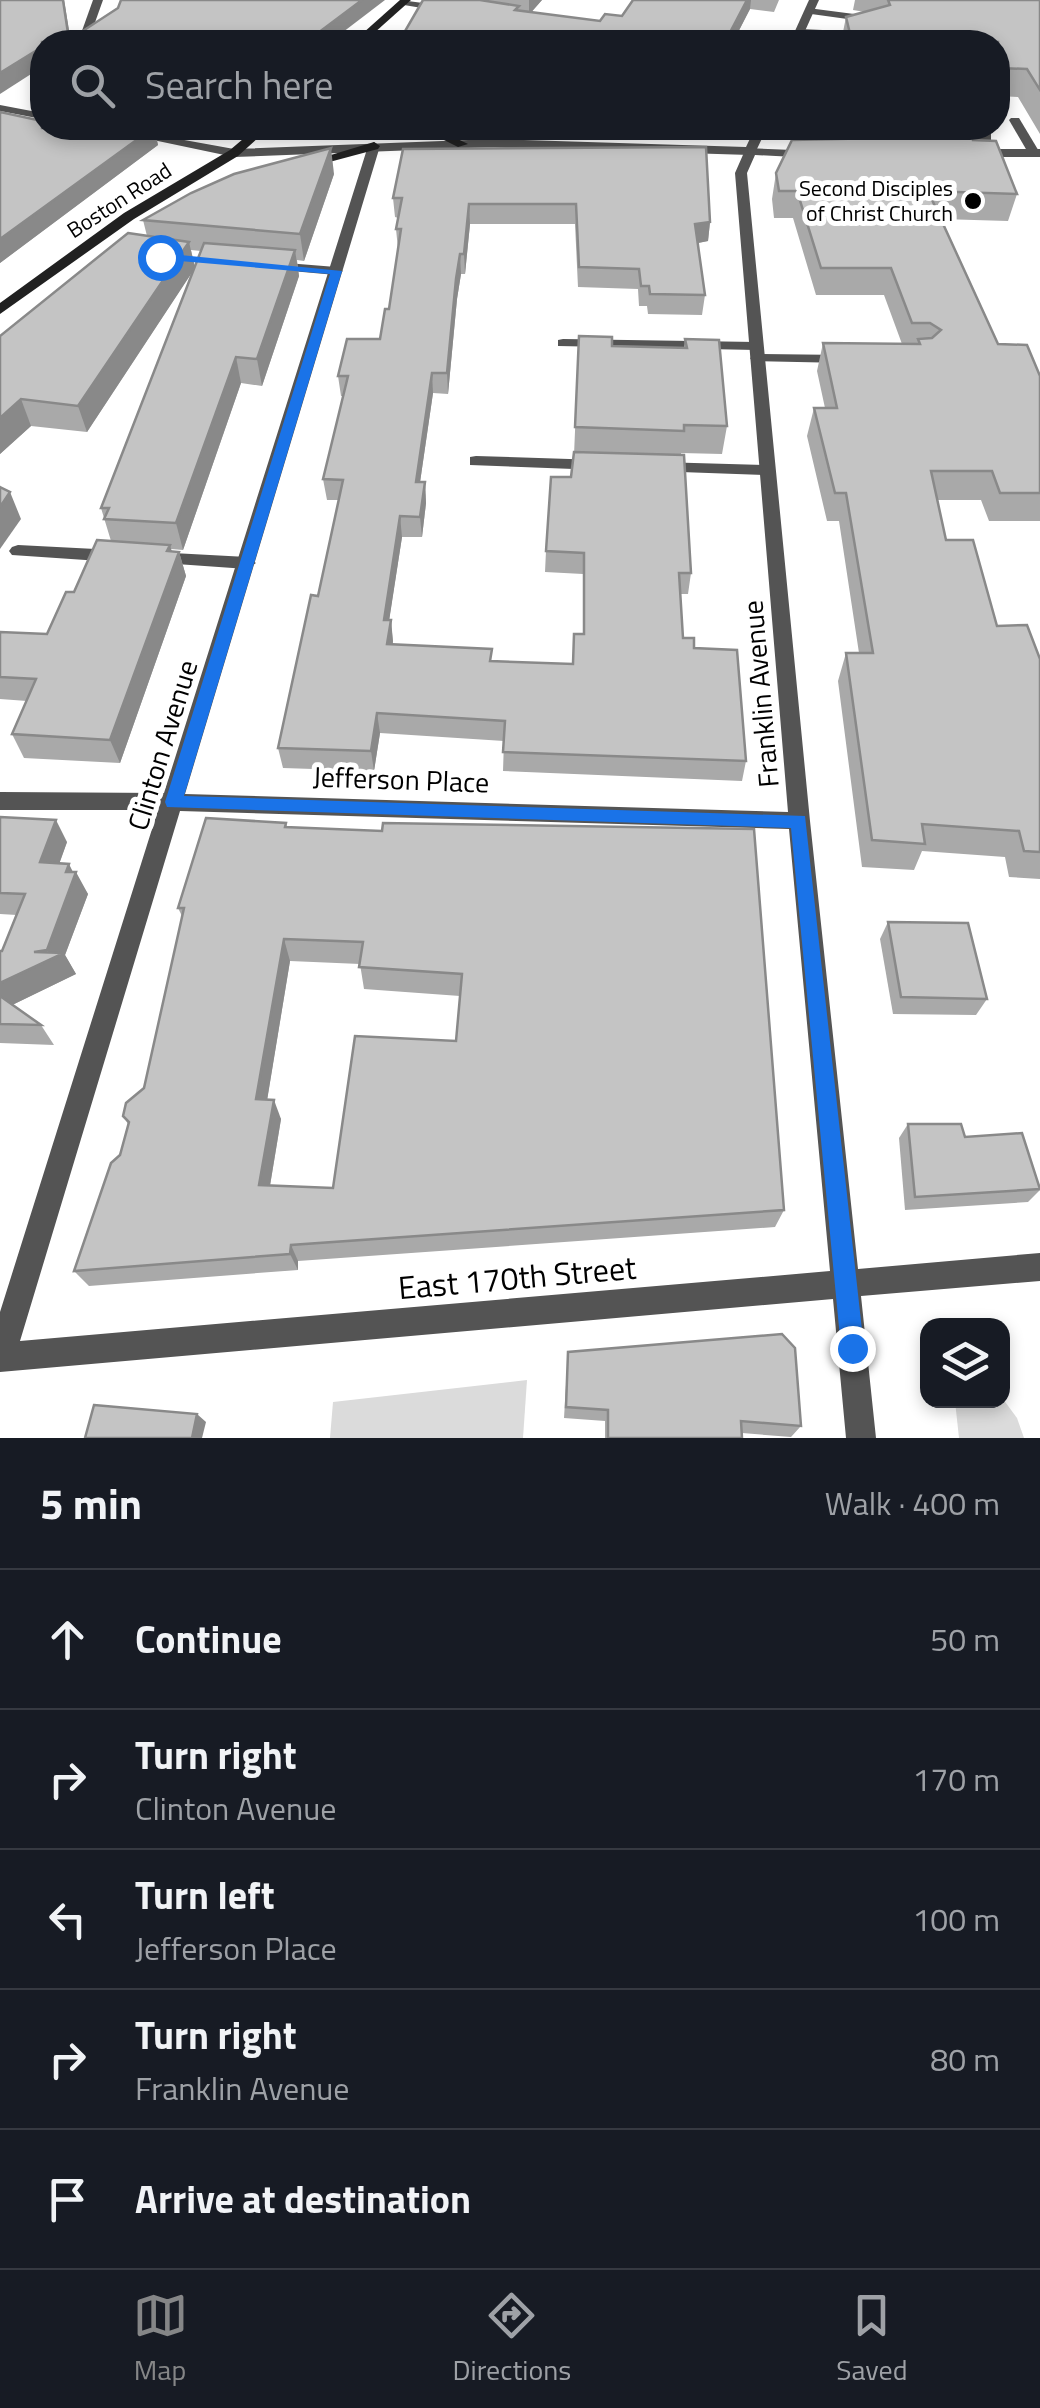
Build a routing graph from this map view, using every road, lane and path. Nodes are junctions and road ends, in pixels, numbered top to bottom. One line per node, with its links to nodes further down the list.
1 (98, 0): 5 (street)
2 (405, 1): 4 (street); 6 (main road)
3 (811, 6): 7 (street); 8 (street)
4 (462, 11)
5 (87, 30)
6 (372, 30)
7 (800, 30)
8 (876, 30)
9 (0, 108): 10 (street)
10 (30, 114)
11 (1015, 120): 27 (street)
12 (165, 140): 23 (street)
13 (249, 140): 23 (main road, Boston Road)
14 (453, 140): 20 (main road)
15 (523, 140): 19 (street)
16 (755, 140): 22 (street, Franklin Avenue)
17 (864, 140): 30 (street)
18 (984, 140): 26 (street)
19 (494, 143): 20 (street); 22 (street)
20 (462, 144): 21 (street)
21 (374, 146): 23 (street); 31 (main road); 35 (street, Clinton Avenue)
22 (750, 151): 28 (street); 38 (street, Franklin Avenue)
23 (234, 153): 33 (main road, Boston Road)
24 (880, 153): 30 (street)
25 (968, 153): 26 (street)
26 (985, 153): 27 (street)
27 (1037, 153)
28 (826, 154)
29 (845, 154): 30 (street)
30 (863, 154)
31 (290, 169)
32 (176, 206): 33 (main road)
33 (103, 239): 36 (main road, Boston Road)
34 (258, 265): 35 (street)
35 (336, 271): 45 (street, Clinton Avenue)
36 (0, 310)
37 (562, 343): 38 (street)
38 (757, 352): 39 (street); 43 (street, Franklin Avenue)
39 (868, 359)
40 (476, 461): 41 (street)
41 (612, 466)
42 (631, 466): 43 (street)
43 (768, 470): 48 (street, Franklin Avenue)
44 (18, 551): 45 (street)
45 (247, 563): 47 (street, Clinton Avenue)
46 (0, 801): 47 (street, Jefferson Place)
47 (174, 802): 48 (street, Jefferson Place); 51 (street, Clinton Avenue)
48 (799, 821): 50 (street, Franklin Avenue)
49 (1040, 1267): 50 (street, East 170th Street)
50 (846, 1284): 51 (street, East 170th Street); 52 (street, Franklin Avenue)
51 (0, 1357)
52 (862, 1438)

